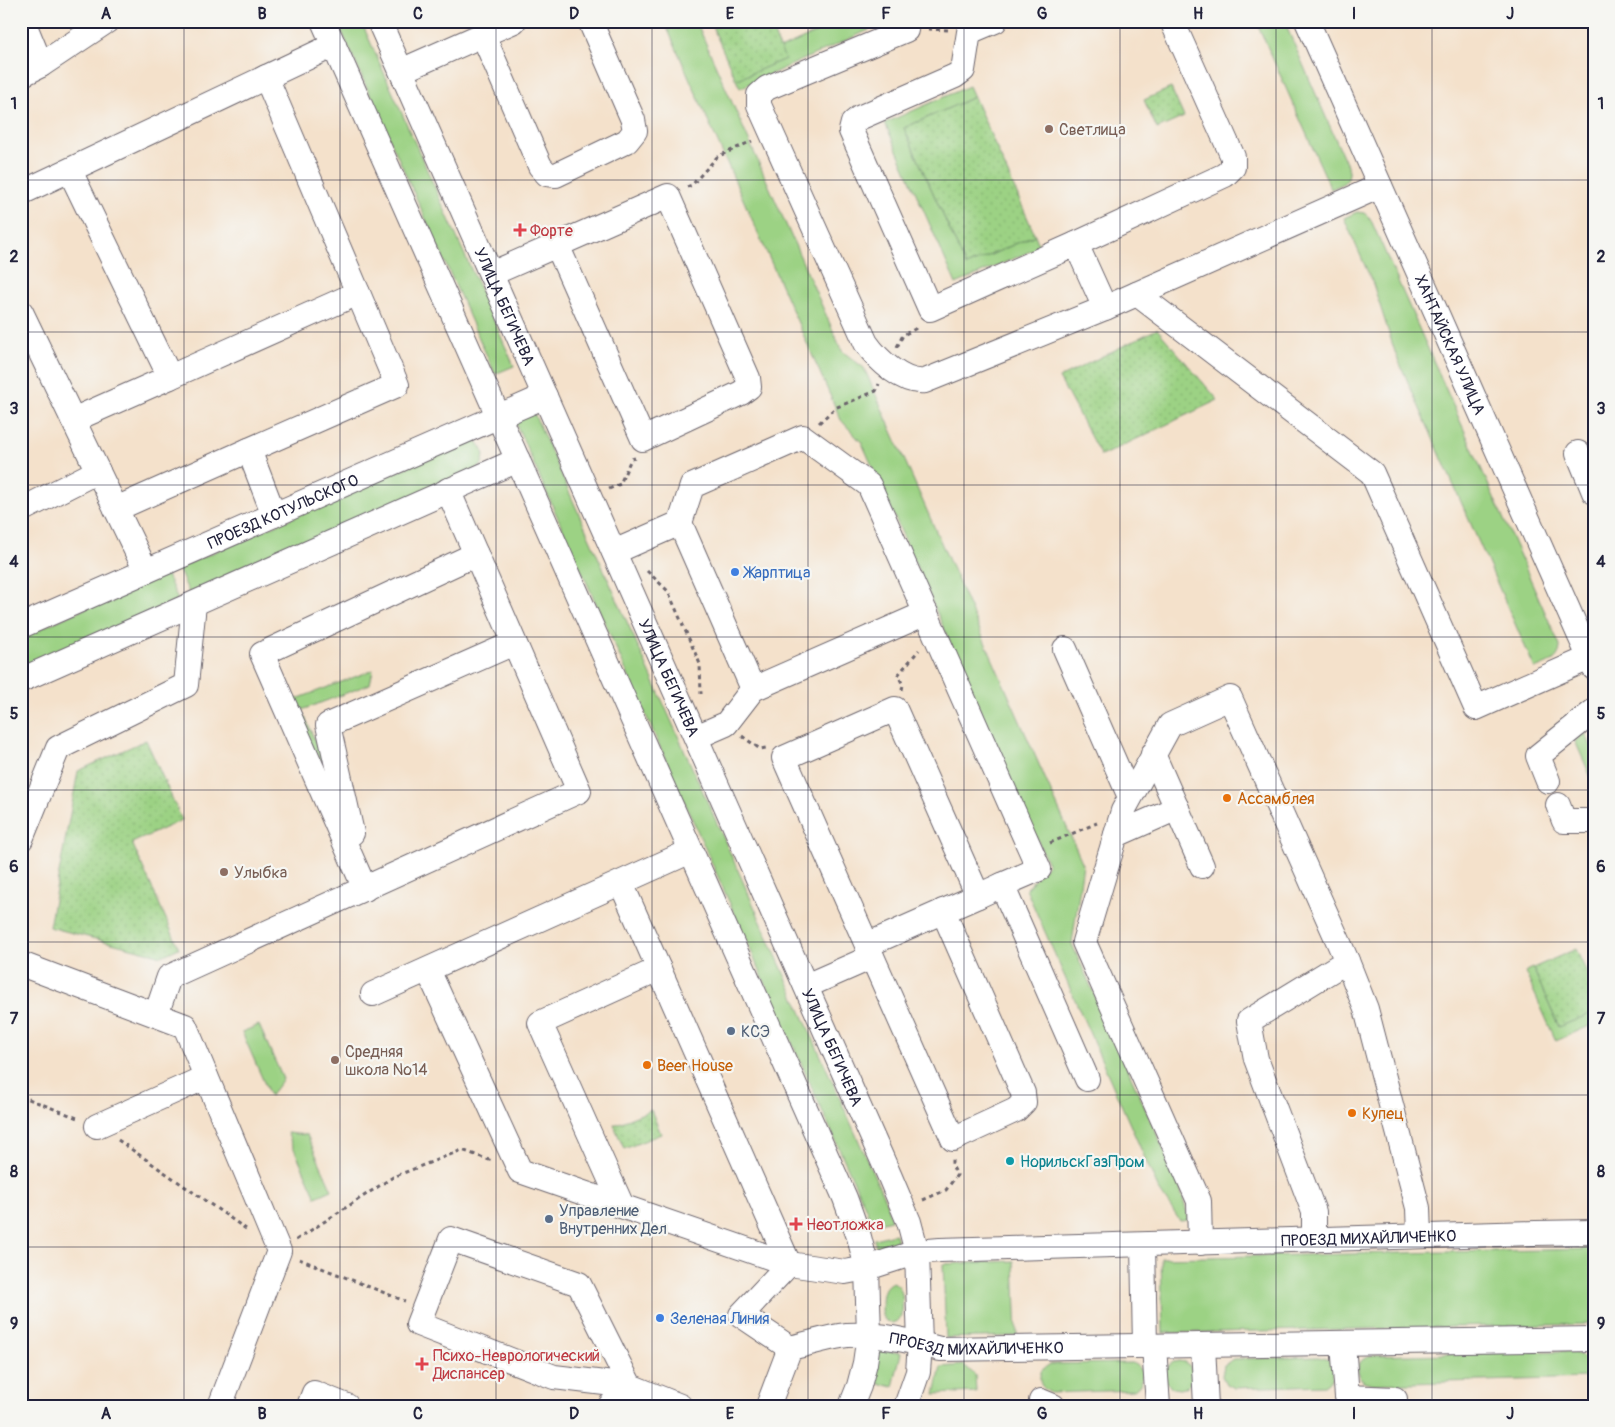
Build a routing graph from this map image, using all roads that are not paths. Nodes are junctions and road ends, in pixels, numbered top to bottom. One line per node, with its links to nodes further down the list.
1 (22, 21): 13 (street)
2 (108, 21): 13 (street)
3 (323, 21): 12 (street)
4 (379, 21): 14 (street, УЛИЦА БЕГИЧЕВА)
5 (514, 21): 11 (street)
6 (590, 21): 11 (street)
7 (994, 21): 19 (street)
8 (1172, 21): 19 (street)
9 (1307, 21): 17 (street, ХАНТАЙСКАЯ УЛИЦА)
10 (907, 26): 24 (street)
11 (483, 35): 14 (street)
12 (334, 45): 15 (street); 28 (street)
13 (31, 70)
14 (401, 71): 21 (street, УЛИЦА БЕГИЧЕВА)
15 (266, 77): 16 (street); 22 (street)
16 (70, 170): 18 (street); 26 (street)
17 (1380, 186): 23 (street); 48 (street, ХАНТАЙСКАЯ УЛИЦА)
18 (21, 193)
19 (1076, 244): 24 (street)
20 (557, 245): 20 (street); 21 (street)
21 (491, 274): 27 (street, УЛИЦА БЕГИЧЕВА)
22 (358, 293): 26 (street); 30 (street)
23 (1138, 294): 24 (street); 48 (street)
24 (1105, 308)
25 (21, 312): 29 (street)
26 (170, 377): 29 (street)
27 (545, 396): 28 (street, ПРОЕЗД КОТУЛЬСКОГО); 40 (street, УЛИЦА БЕГИЧЕВА)
28 (498, 417): 32 (street); 38 (street, ПРОЕЗД КОТУЛЬСКОГО)
29 (73, 420): 33 (street)
30 (249, 450): 36 (street); 38 (street)
31 (1578, 453): 35 (street)
32 (518, 460): 34 (street); 61 (street)
33 (98, 472): 36 (street); 37 (street)
34 (448, 490): 41 (street); 43 (street)
35 (1594, 492)
36 (116, 509): 42 (street)
37 (21, 510)
38 (274, 515): 42 (street, ПРОЕЗД КОТУЛЬСКОГО)
39 (680, 523): 40 (street); 44 (street); 50 (street)
40 (614, 552): 52 (street, УЛИЦА БЕГИЧЕВА)
41 (476, 554): 46 (street); 65 (street)
42 (146, 571): 45 (street, ПРОЕЗД КОТУЛЬСКОГО)
43 (194, 604): 49 (street); 60 (street)
44 (930, 622): 50 (street); 64 (street)
45 (21, 626)
46 (514, 643): 65 (street); 65 (street)
47 (1065, 649): 55 (street)
48 (1592, 663)
49 (21, 680)
50 (754, 689): 52 (street)
51 (1594, 711): 54 (street)
52 (696, 737): 73 (street, УЛИЦА БЕГИЧЕВА)
53 (1153, 754): 55 (street); 57 (street); 69 (street)
54 (1548, 781)
55 (1130, 797): 59 (street)
56 (1558, 805): 58 (street)
57 (1177, 808): 59 (street); 62 (street)
58 (1594, 821)
59 (1116, 835): 83 (street)
60 (21, 839)
61 (691, 851): 63 (street); 87 (street)
62 (1202, 866)
63 (621, 883): 71 (street); 72 (street)
64 (1002, 885): 66 (street); 77 (street)
65 (365, 889): 75 (street)
66 (978, 896): 67 (street); 68 (street)
67 (943, 911): 68 (street); 68 (street)
68 (870, 951): 73 (street)
69 (1347, 961): 81 (street); 82 (street)
70 (21, 964): 75 (street)
71 (659, 968): 79 (street); 86 (street)
72 (428, 970): 74 (street); 79 (street, ПРОЕЗД МИХАЙЛИЧЕНКО)
73 (806, 986): 85 (street, УЛИЦА БЕГИЧЕВА)
74 (373, 994)
75 (156, 1015): 76 (street)
76 (206, 1077): 78 (street); 96 (street)
77 (1087, 1079)
78 (98, 1126)
79 (622, 1206): 86 (street, ПРОЕЗД МИХАЙЛИЧЕНКО)
80 (1594, 1232): 81 (street, ПРОЕЗД МИХАЙЛИЧЕНКО)
81 (1419, 1236): 82 (street, ПРОЕЗД МИХАЙЛИЧЕНКО)
82 (1314, 1240): 83 (street, ПРОЕЗД МИХАЙЛИЧЕНКО)
83 (1200, 1243): 84 (street, ПРОЕЗД МИХАЙЛИЧЕНКО)
84 (1143, 1245): 85 (street, ПРОЕЗД МИХАЙЛИЧЕНКО); 93 (street)
85 (917, 1252): 87 (street, ПРОЕЗД МИХАЙЛИЧЕНКО); 91 (street, УЛИЦА БЕГИЧЕВА)
86 (789, 1264): 87 (street, ПРОЕЗД МИХАЙЛИЧЕНКО); 94 (street)
87 (867, 1268): 88 (street)
88 (869, 1336): 91 (street, ПРОЕЗД МИХАЙЛИЧЕНКО); 94 (street, ПРОЕЗД МИХАЙЛИЧЕНКО); 102 (street)
89 (1594, 1339): 90 (street, ПРОЕЗД МИХАЙЛИЧЕНКО)
90 (1343, 1343): 92 (street, ПРОЕЗД МИХАЙЛИЧЕНКО); 106 (street)
91 (920, 1344): 93 (street, ПРОЕЗД МИХАЙЛИЧЕНКО); 103 (street, УЛИЦА БЕГИЧЕВА)
92 (1203, 1345): 93 (street, ПРОЕЗД МИХАЙЛИЧЕНКО); 105 (street)
93 (1150, 1346): 104 (street)
94 (790, 1348): 101 (street)
95 (630, 1386): 95 (street); 99 (street); 100 (street)
96 (220, 1406)
97 (309, 1406): 98 (street)
98 (347, 1406)
99 (610, 1406)
100 (680, 1406)
101 (768, 1406)
102 (851, 1406)
103 (906, 1406)
104 (1158, 1406)
105 (1206, 1406)
106 (1393, 1406)

